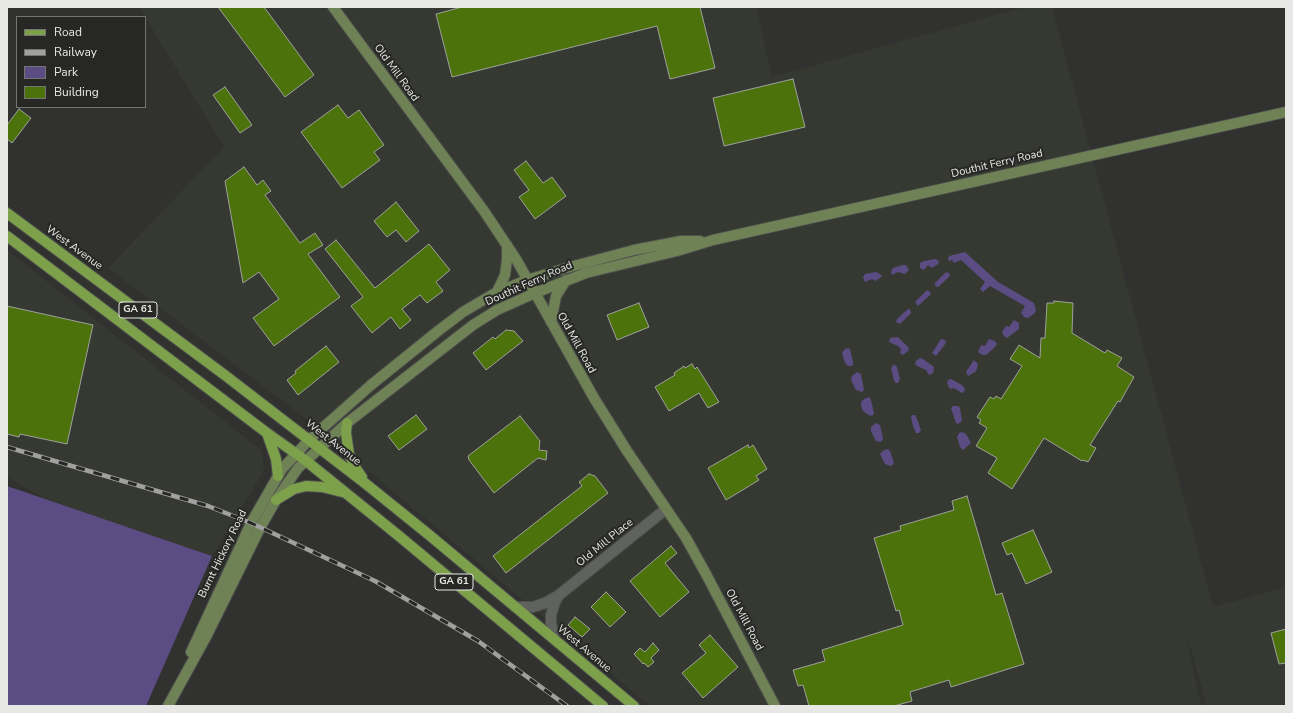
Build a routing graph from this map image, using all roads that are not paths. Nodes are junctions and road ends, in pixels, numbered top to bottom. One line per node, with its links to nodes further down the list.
1 (332, 7): 6 (street, Old Mill Road)
2 (1286, 112): 5 (street, Douthit Ferry Road)
3 (7, 213): 14 (main road, West Avenue / GA 61)
4 (7, 236): 13 (main road, GA 61)
5 (713, 240): 7 (street, Douthit Ferry Road); 8 (street, Douthit Ferry Road)
6 (507, 246): 7 (street, Old Mill Road); 9 (street)
7 (527, 280): 9 (street, Douthit Ferry Road); 10 (street, Old Mill Road)
8 (566, 280): 10 (street, Douthit Ferry Road); 11 (street)
9 (497, 292): 14 (street, Douthit Ferry Road)
10 (535, 293): 11 (street, Old Mill Road); 12 (street, Douthit Ferry Road)
11 (551, 322): 22 (street, Old Mill Road)
12 (347, 423): 15 (street, Douthit Ferry Road); 19 (main road)
13 (267, 433): 16 (main road, GA 61); 18 (main road)
14 (309, 440): 15 (main road, West Avenue / GA 61); 16 (street, Burnt Hickory Road)
15 (319, 447): 17 (street, Douthit Ferry Road); 19 (main road, West Avenue / GA 61)
16 (296, 454): 17 (main road, GA 61); 18 (street, Burnt Hickory Road)
17 (305, 460): 20 (main road, GA 61); 21 (street, Burnt Hickory Road)
18 (278, 476): 26 (street, Burnt Hickory Road)
19 (366, 484): 24 (main road, West Avenue / GA 61)
20 (346, 493): 21 (main road); 28 (main road, GA 61)
21 (276, 500): 26 (street, Burnt Hickory Road)
22 (666, 509): 23 (street, Old Mill Place); 30 (street, Old Mill Road)
23 (559, 595): 24 (street, Old Mill Place); 25 (street, Old Mill Place)
24 (515, 607): 25 (main road, West Avenue / GA 61)
25 (554, 639): 29 (main road, West Avenue / GA 61)
26 (176, 689): 27 (street, Burnt Hickory Road)
27 (168, 706)
28 (603, 706)
29 (634, 706)
30 (775, 706)

